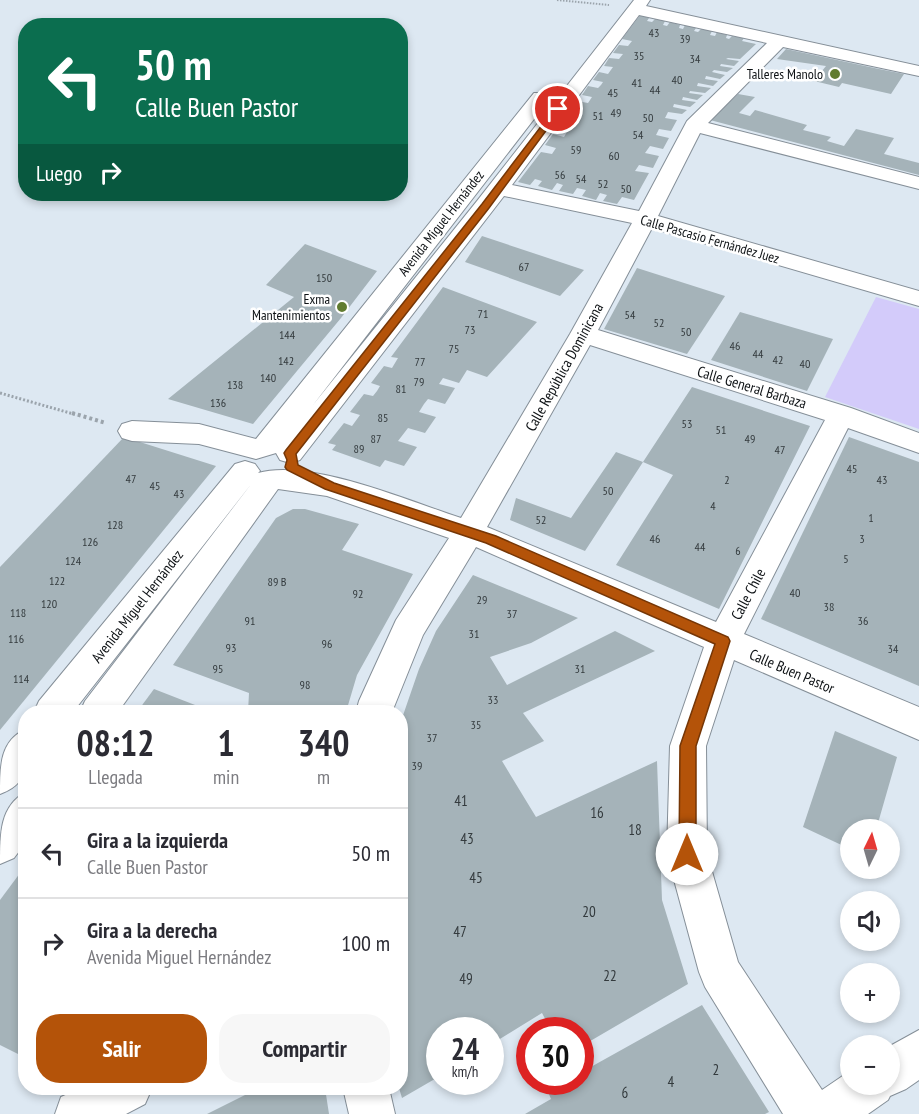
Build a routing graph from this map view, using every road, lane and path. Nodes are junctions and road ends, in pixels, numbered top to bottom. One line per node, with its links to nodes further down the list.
1 (557, 0): 2 (path)
2 (627, 4): 3 (street); 7 (street, Avenida Miguel Hernández); 15 (street, Avenida Miguel Hernández)
3 (779, 41): 4 (street); 5 (street, Calle República Dominicana)
4 (919, 71)
5 (694, 125): 6 (street); 8 (street, Calle República Dominicana)
6 (919, 183)
7 (498, 188): 8 (street, Calle Pascasio Fernández Juez); 15 (street, Avenida Miguel Hernández)
8 (645, 219): 9 (street, Calle Pascasio Fernández Juez); 10 (street, Calle República Dominicana)
9 (919, 299)
10 (583, 334): 12 (street, Calle General Barbaza); 16 (street, Calle República Dominicana)
11 (0, 393): 13 (path)
12 (841, 415): 14 (street, Calle General Barbaza); 17 (street, Calle Chile)
13 (132, 431): 15 (street, Calle Buen Pastor)
14 (919, 443)
15 (267, 464): 16 (street, Calle Buen Pastor); 18 (street, Avenida Miguel Hernández); 19 (street, Avenida Miguel Hernández)
16 (469, 531): 17 (street, Calle Buen Pastor); 20 (street, Calle República Dominicana)
17 (723, 641): 21 (street, Calle Buen Pastor); 33 (street, Calle Chile)
18 (58, 705)
19 (103, 705)
20 (376, 705)
21 (919, 724)
22 (18, 755): 23 (street)
23 (0, 777)
24 (18, 820): 25 (street)
25 (0, 844)
26 (919, 1053): 27 (street)
27 (900, 1066)
28 (115, 1095): 31 (street)
29 (368, 1095): 32 (street)
30 (856, 1095): 34 (street)
31 (78, 1114)
32 (372, 1114)
33 (810, 1114)
34 (827, 1114)

